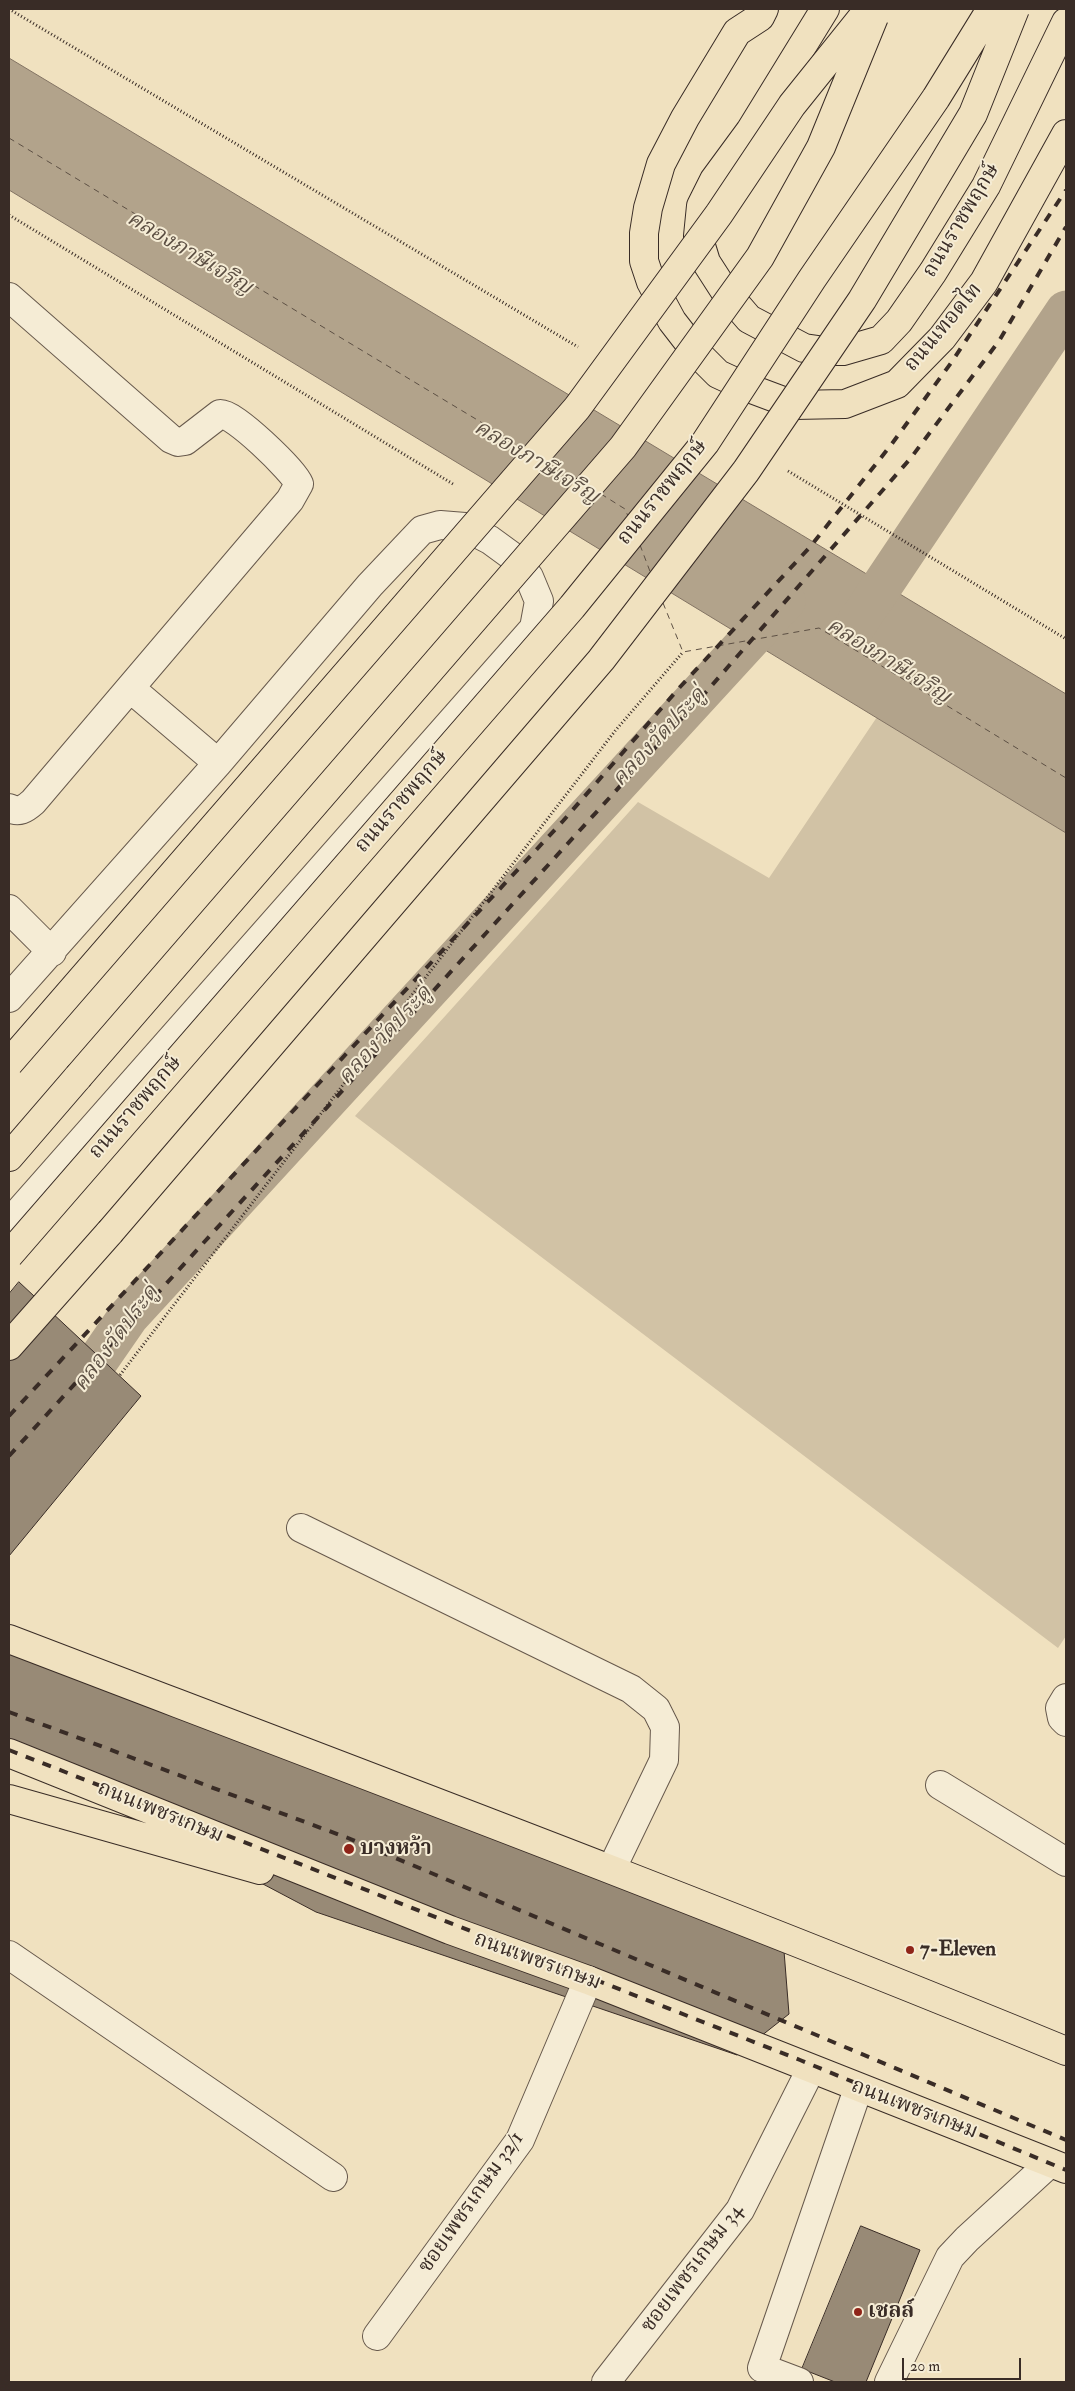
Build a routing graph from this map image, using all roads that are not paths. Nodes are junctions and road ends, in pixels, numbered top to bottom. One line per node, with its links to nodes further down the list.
1 (764, 9): 7 (main road, ถนนเทอดไท)
2 (825, 9): 8 (main road, ถนนราชพฤกษ์)
3 (869, 9): 17 (main road, bridge)
4 (877, 9): 18 (main road, bridge)
5 (991, 9): 22 (main road, ถนนราชพฤกษ์, bridge)
6 (1015, 9): 23 (main road, bridge)
7 (737, 21): 9 (main road, ถนนเทอดไท)
8 (1066, 22)
9 (1066, 134)
10 (9, 297): 11 (street)
11 (130, 688): 12 (street); 13 (street)
12 (218, 763): 15 (street); 21 (street)
13 (9, 808)
14 (9, 910): 15 (street)
15 (52, 952): 16 (street)
16 (9, 998)
17 (9, 1063)
18 (78, 1077): 19 (main road); 20 (main road)
19 (9, 1129)
20 (9, 1157)
21 (9, 1223)
22 (9, 1255)
23 (9, 1346)
24 (301, 1528): 32 (street)
25 (9, 1639): 32 (main road)
26 (1066, 1698): 27 (street)
27 (1066, 1722)
28 (9, 1753): 33 (main road, ถนนเพชรเกษม)
29 (940, 1785): 31 (street)
30 (9, 1799): 33 (main road)
31 (1066, 1862)
32 (612, 1868): 36 (main road)
33 (450, 1930): 35 (main road, ถนนเพชรเกษม)
34 (9, 1955): 40 (street)
35 (588, 1980): 37 (main road, ถนนเพชรเกษม); 41 (street, ซอยเพชรเกษม 32/1)
36 (1066, 2051)
37 (811, 2069): 38 (main road, ถนนเพชรเกษม); 43 (street, ซอยเพชรเกษม 34)
38 (858, 2088): 39 (main road, ถนนเพชรเกษม); 42 (street)
39 (1058, 2166): 45 (street)
40 (333, 2177)
41 (377, 2336)
42 (756, 2375): 44 (street)
43 (606, 2382)
44 (799, 2382)
45 (889, 2382)

